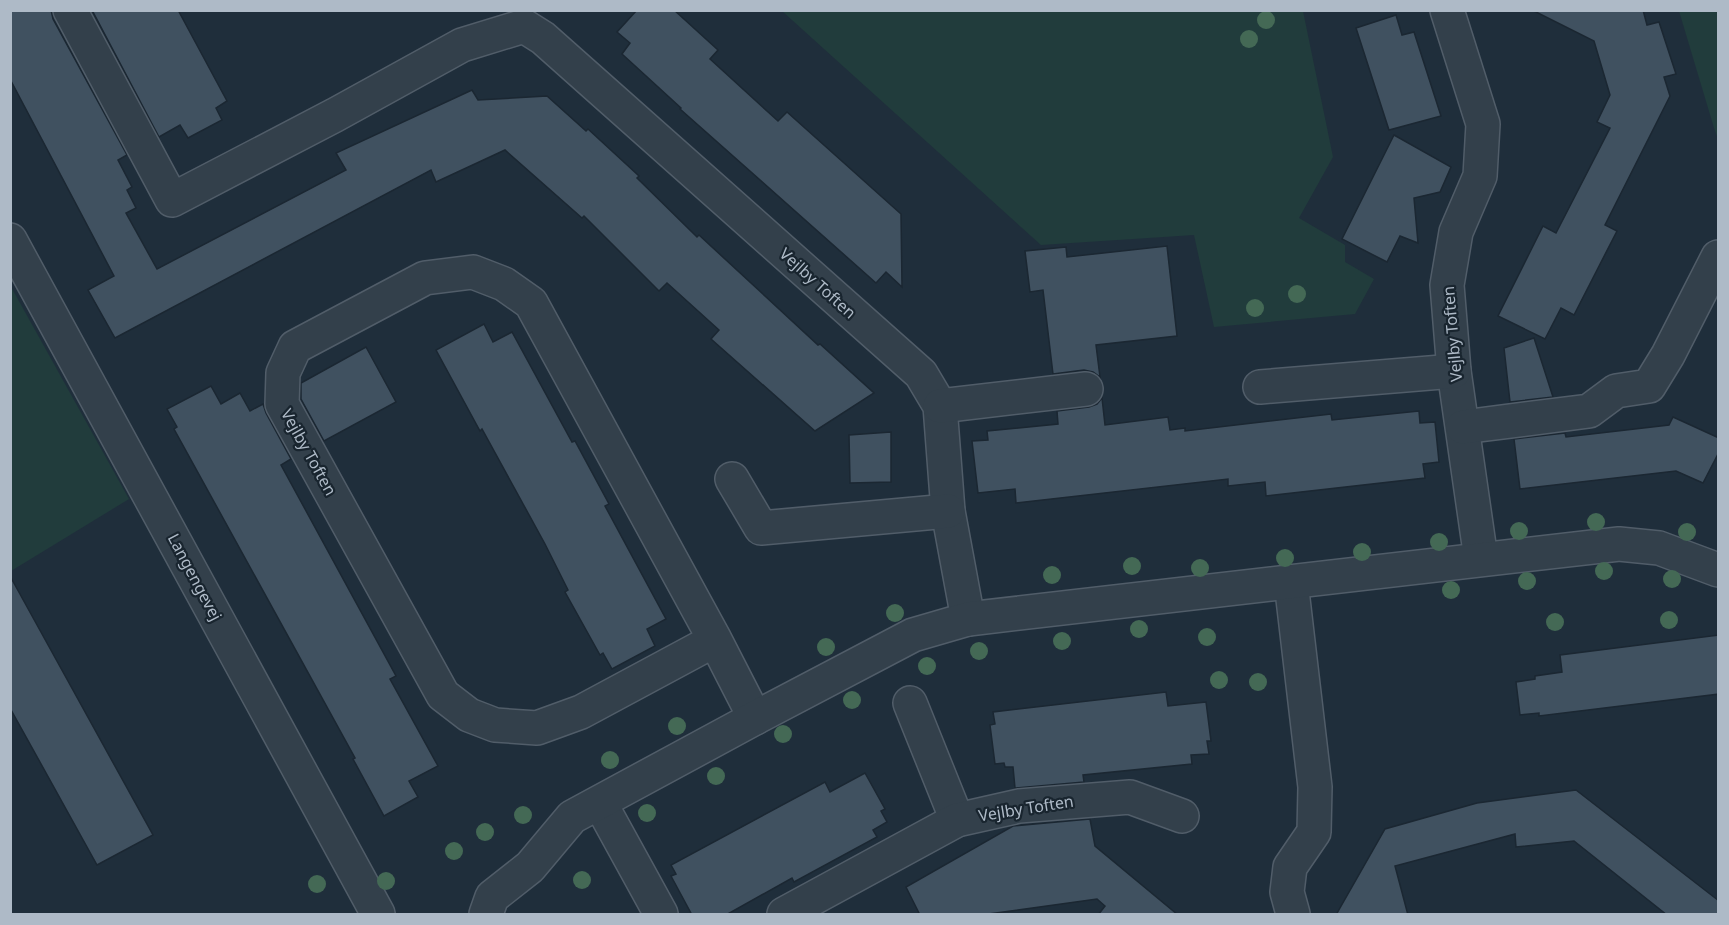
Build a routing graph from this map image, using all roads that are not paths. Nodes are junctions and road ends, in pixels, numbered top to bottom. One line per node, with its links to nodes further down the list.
1 (70, 10): 3 (street, Vejlby Toften)
2 (1447, 10): 6 (street, Vejlby Toften)
3 (523, 18): 9 (street, Vejlby Toften)
4 (10, 240): 23 (street, Langengevej)
5 (1719, 257): 10 (street)
6 (1454, 371): 7 (street); 10 (street, Vejlby Toften)
7 (1260, 387)
8 (1086, 389): 9 (street)
9 (940, 406): 12 (street, Vejlby Toften)
10 (1463, 427): 13 (street, Vejlby Toften)
11 (732, 479): 12 (street)
12 (948, 511): 16 (street, Vejlby Toften)
13 (1481, 559): 14 (street); 15 (street)
14 (1719, 570)
15 (1291, 582): 16 (street); 27 (street)
16 (969, 619): 19 (street)
17 (715, 640): 17 (street, Vejlby Toften); 19 (street, Vejlby Toften)
18 (910, 703): 22 (street)
19 (755, 718): 20 (street)
20 (600, 802): 24 (street); 25 (street)
21 (1182, 816): 22 (street, Vejlby Toften)
22 (957, 820): 26 (street, Vejlby Toften)
23 (378, 915)
24 (486, 915)
25 (661, 915)
26 (784, 915)
27 (1293, 915)

